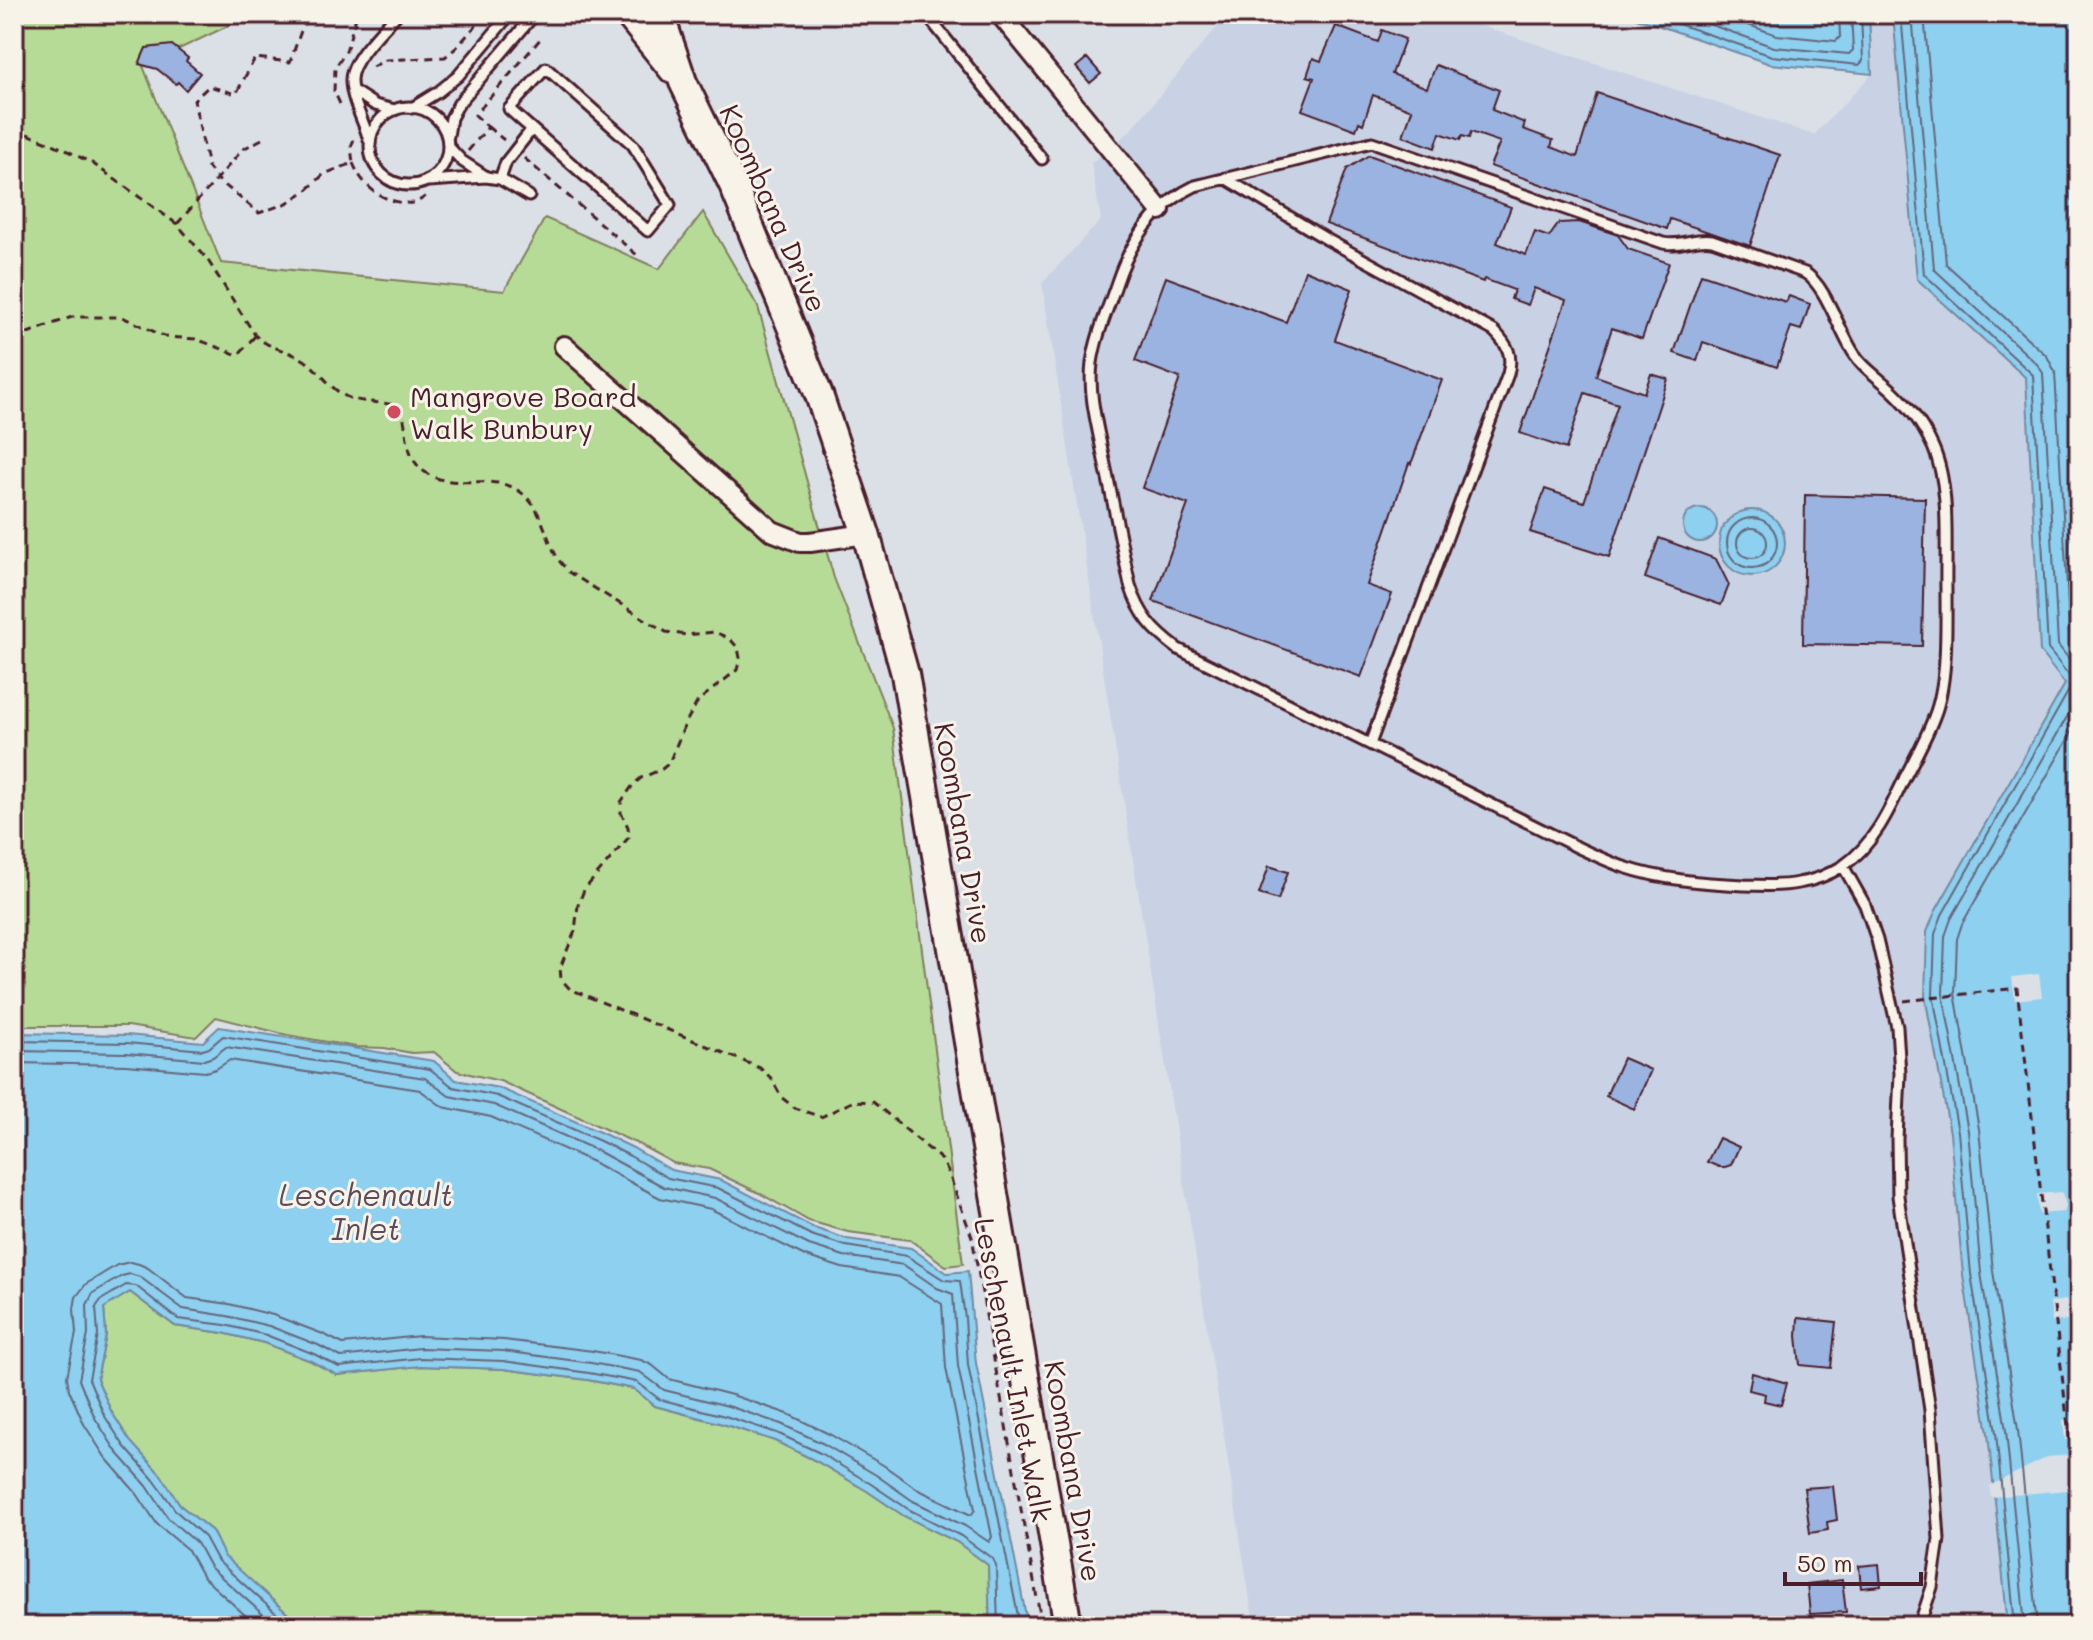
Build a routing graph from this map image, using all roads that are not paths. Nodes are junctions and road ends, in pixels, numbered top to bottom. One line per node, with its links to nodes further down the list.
1 (397, 14): 9 (lane)
2 (510, 14): 10 (lane)
3 (535, 14): 13 (lane)
4 (628, 14): 8 (main road, Koombana Drive)
5 (660, 14): 8 (main road, Koombana Drive)
6 (926, 14): 15 (lane)
7 (1000, 14): 21 (street)
8 (683, 82): 23 (main road, Koombana Drive)
9 (353, 90): 11 (lane); 14 (lane)
10 (412, 108): 11 (lane); 13 (lane)
11 (396, 110): 14 (lane)
12 (532, 129): 12 (lane); 18 (lane)
13 (448, 143): 16 (lane); 19 (lane)
14 (371, 147): 19 (lane)
15 (1042, 159)
16 (486, 177): 18 (lane); 19 (lane)
17 (1225, 178): 21 (lane); 24 (lane); 25 (lane)
18 (500, 179): 20 (lane)
19 (425, 182)
20 (529, 196)
21 (1160, 210): 24 (lane)
22 (564, 346): 23 (street)
23 (866, 534): 26 (main road, Koombana Drive)
24 (1370, 744): 25 (lane)
25 (1843, 866): 27 (lane)
26 (1068, 1626)
27 (1919, 1626)

